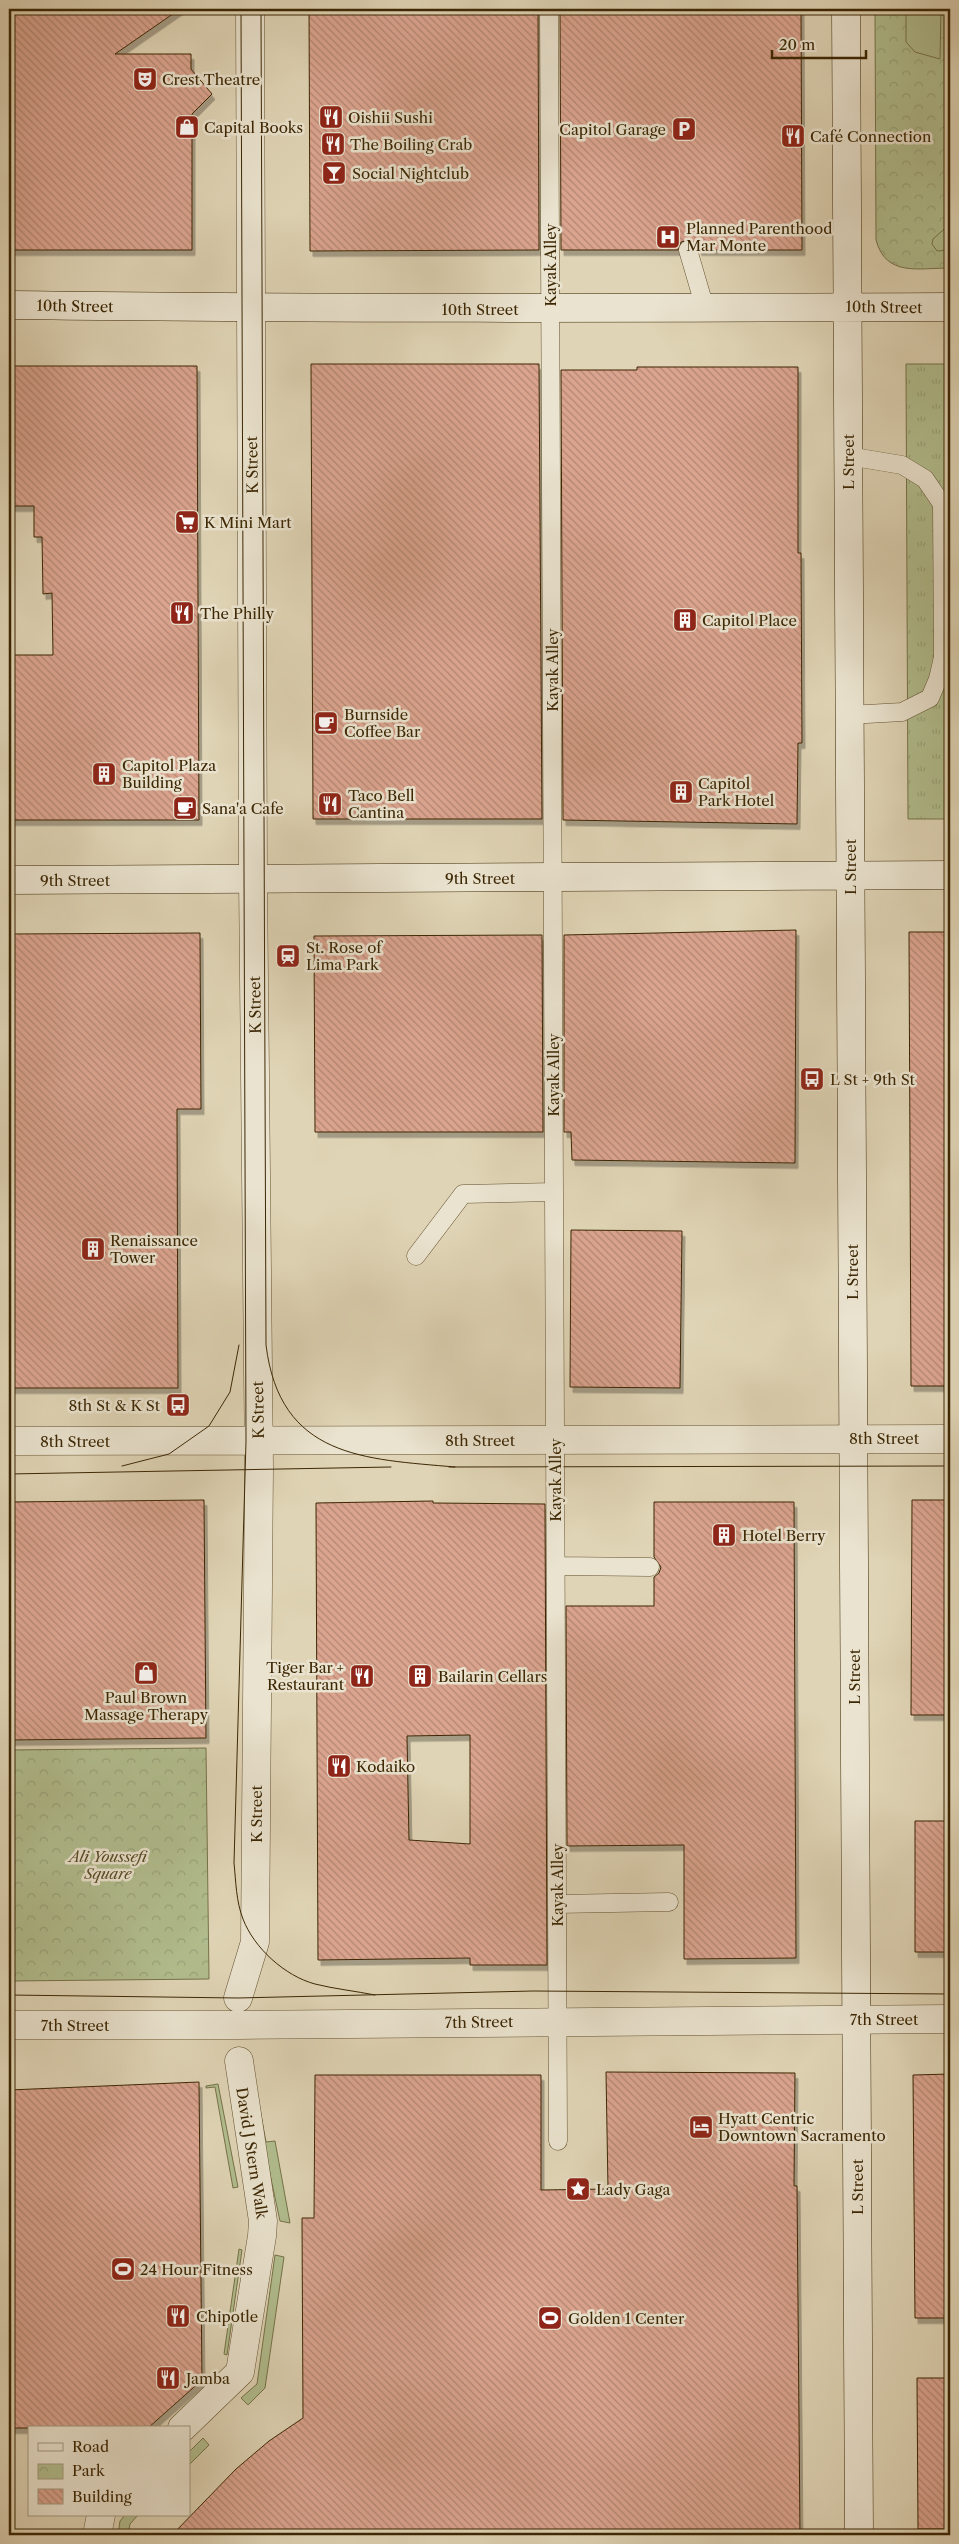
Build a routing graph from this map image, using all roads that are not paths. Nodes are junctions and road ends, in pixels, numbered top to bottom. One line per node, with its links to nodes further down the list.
1 (250, 9): 8 (street, K Street)
2 (549, 9): 10 (lane, Kayak Alley)
3 (846, 9): 6 (street, L Street)
4 (688, 250): 9 (lane)
5 (9, 305): 8 (street, 10th Street)
6 (847, 306): 7 (street, 10th Street); 9 (street, 10th Street); 11 (street, L Street)
7 (950, 307)
8 (251, 308): 10 (street, 10th Street); 16 (street, K Street)
9 (705, 308): 10 (street, 10th Street)
10 (550, 309): 15 (lane, Kayak Alley)
11 (848, 456): 12 (street, L Street); 12 (lane)
12 (849, 715): 14 (street, L Street)
13 (950, 875): 14 (street, 9th Street)
14 (850, 876): 15 (street, 9th Street); 20 (street, L Street)
15 (553, 878): 16 (street, 9th Street); 18 (lane, Kayak Alley)
16 (253, 879): 17 (street, 9th Street); 22 (street, K Street)
17 (9, 880)
18 (554, 1192): 19 (lane); 23 (lane, Kayak Alley)
19 (416, 1256)
20 (853, 1438): 21 (street, 8th Street); 23 (street, 8th Street); 30 (street, L Street)
21 (950, 1439)
22 (259, 1440): 23 (street, 8th Street); 24 (street, 8th Street); 29 (street, K Street)
23 (555, 1440): 25 (lane, Kayak Alley)
24 (9, 1441)
25 (556, 1566): 26 (lane); 28 (lane, Kayak Alley)
26 (650, 1567)
27 (669, 1902): 28 (lane)
28 (557, 1904): 32 (lane, Kayak Alley)
29 (238, 1998)
30 (856, 2019): 31 (street, 7th Street); 32 (street, 7th Street); 39 (street, L Street)
31 (950, 2019)
32 (558, 2021): 33 (street, 7th Street); 35 (lane, Kayak Alley)
33 (9, 2025)
34 (239, 2061): 36 (street, David J Stern Walk)
35 (558, 2141)
36 (184, 2426)
37 (101, 2516): 38 (street)
38 (98, 2535)
39 (859, 2535)

